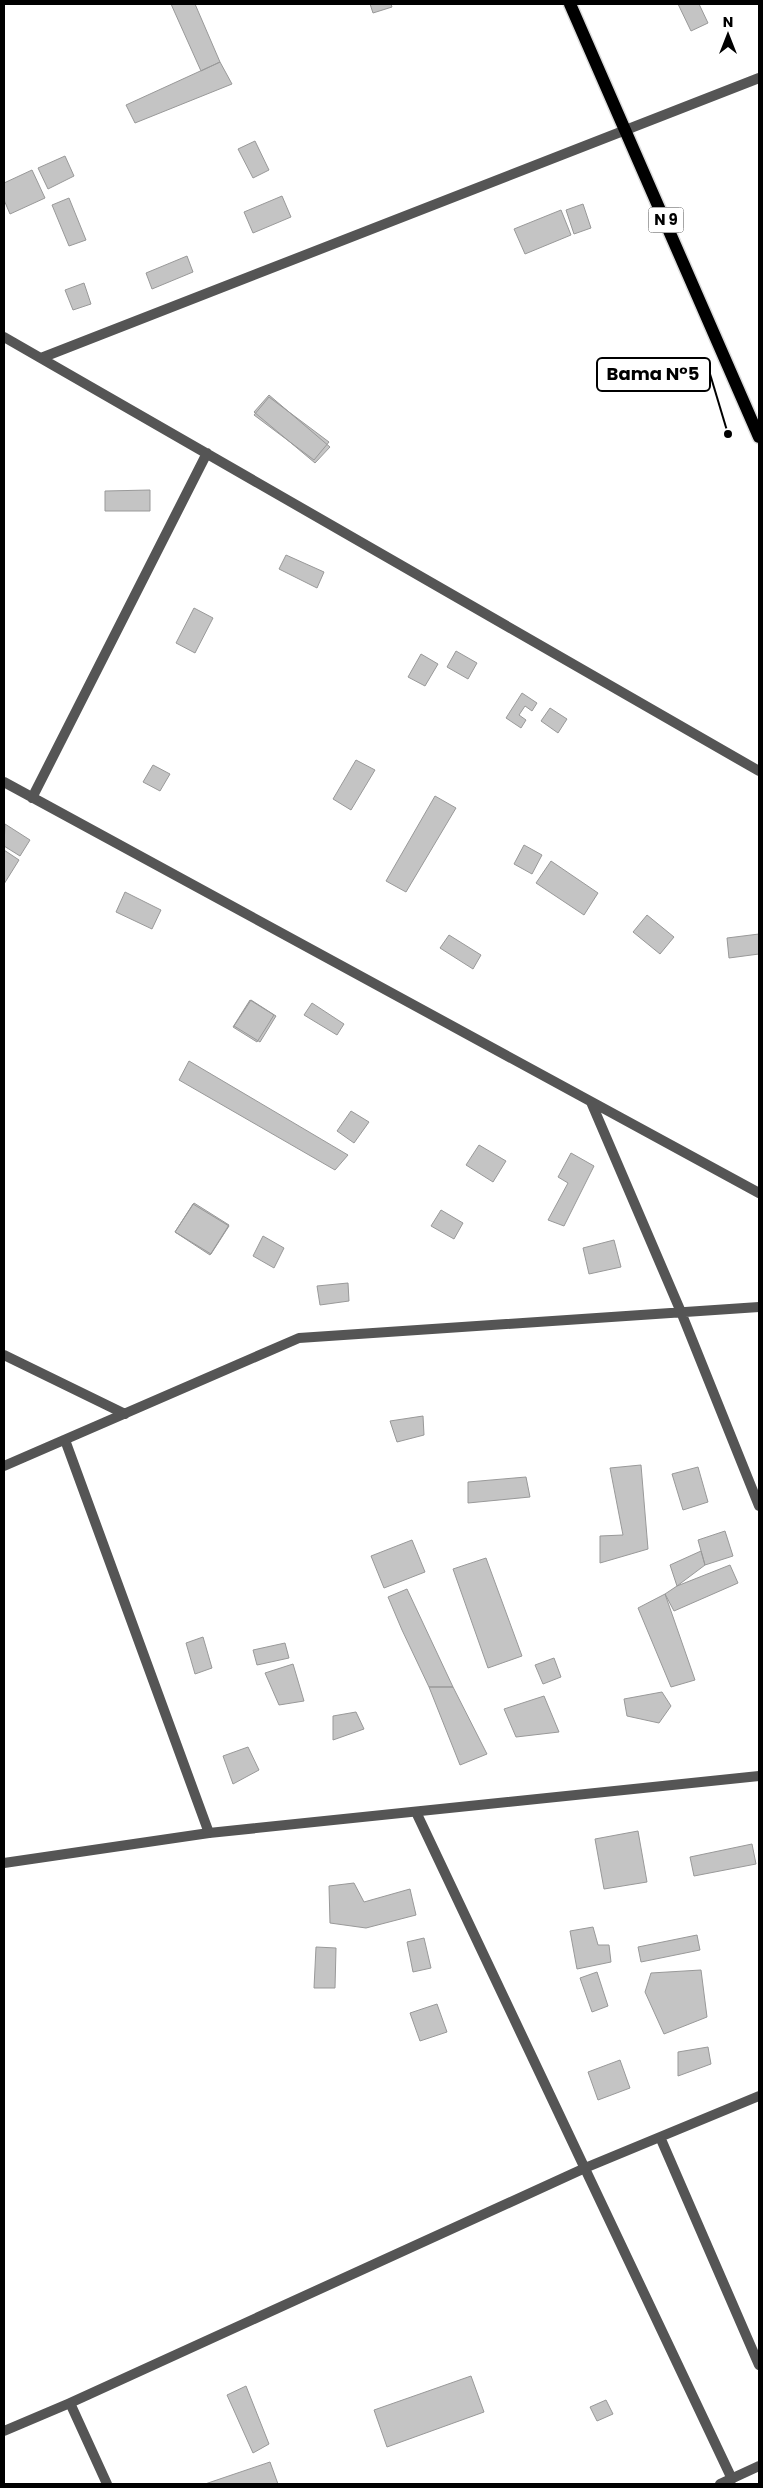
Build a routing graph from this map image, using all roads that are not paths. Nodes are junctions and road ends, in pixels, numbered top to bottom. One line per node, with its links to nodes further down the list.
1 (570, 4): 3 (main road, N 9)
2 (759, 78): 3 (street)
3 (627, 130): 5 (street); 6 (main road, N 9)
4 (4, 337): 5 (street)
5 (41, 358): 7 (street)
6 (759, 437)
7 (207, 453): 8 (street); 10 (street)
8 (759, 771)
9 (4, 782): 10 (street)
10 (32, 798): 11 (street)
11 (591, 1102): 12 (street); 14 (street)
12 (759, 1193)
13 (759, 1307): 14 (street)
14 (681, 1312): 16 (street); 19 (street)
15 (4, 1355): 16 (street)
16 (124, 1414): 17 (street)
17 (65, 1440): 18 (street); 22 (street)
18 (4, 1466)
19 (759, 1506)
20 (759, 1776): 21 (street)
21 (416, 1812): 22 (street); 26 (street)
22 (209, 1833): 23 (street)
23 (4, 1863)
24 (759, 2096): 25 (street)
25 (660, 2137): 26 (street); 27 (street)
26 (585, 2168): 28 (street); 31 (street)
27 (759, 2364)
28 (70, 2403): 29 (street); 32 (street)
29 (4, 2431)
30 (759, 2466): 31 (street)
31 (732, 2479): 33 (street)
32 (107, 2484)
33 (720, 2484)

